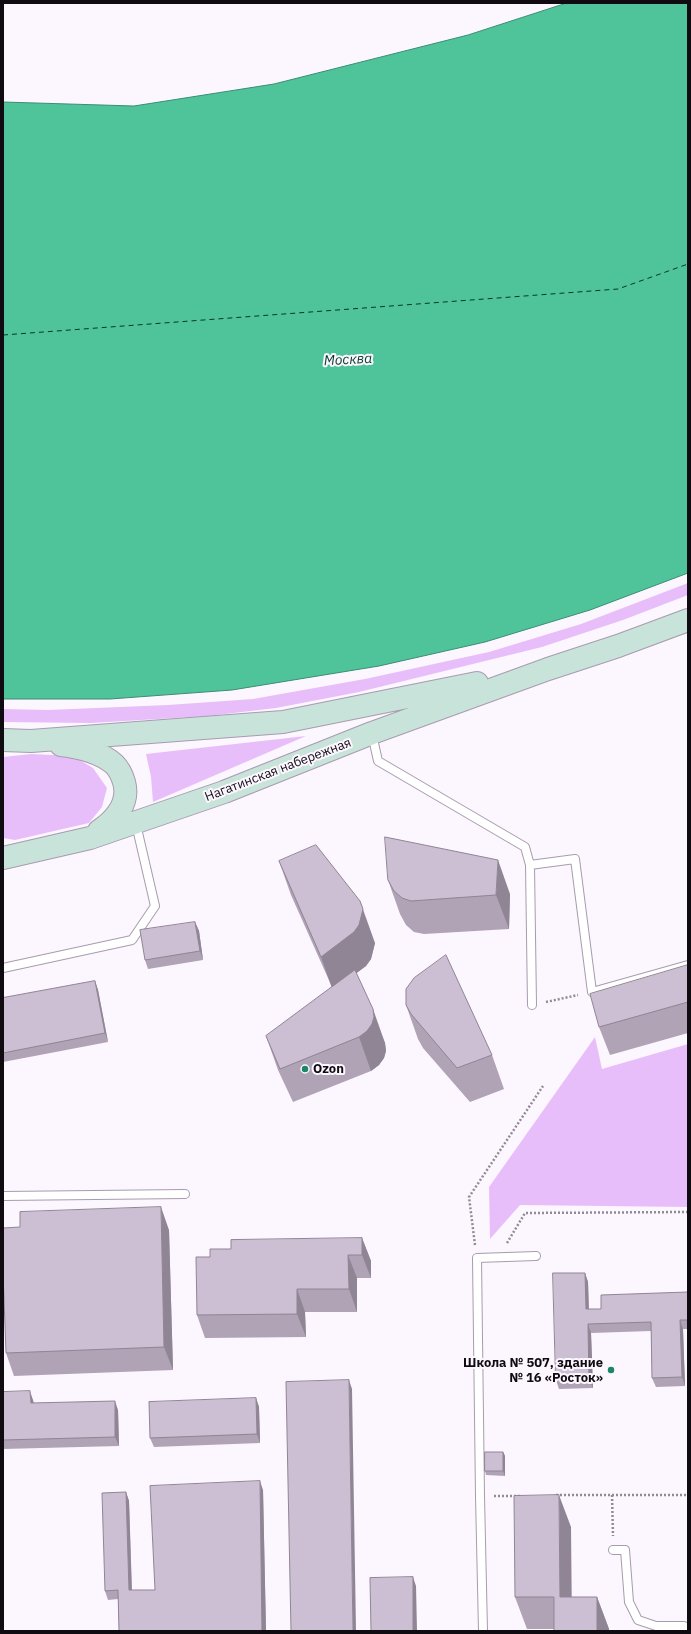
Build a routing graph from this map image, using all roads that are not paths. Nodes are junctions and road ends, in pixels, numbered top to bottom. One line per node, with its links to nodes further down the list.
1 (688, 620): 2 (main road, Нагатинская набережная)
2 (548, 669): 3 (main road, Нагатинская набережная); 5 (main road, Нагатинская набережная)
3 (372, 733): 6 (main road, Нагатинская набережная); 9 (lane)
4 (3, 740): 5 (main road, Нагатинская набережная)
5 (31, 741): 7 (main road)
6 (136, 822): 7 (main road, Нагатинская набережная); 11 (lane)
7 (90, 838): 8 (main road, Нагатинская набережная)
8 (13, 853)
9 (530, 865): 10 (lane); 12 (lane)
10 (688, 965)
11 (3, 968)
12 (532, 1005)
13 (184, 1194): 14 (lane)
14 (3, 1196)
15 (536, 1256): 18 (lane)
16 (614, 1550): 17 (lane)
17 (688, 1629)
18 (483, 1631)

